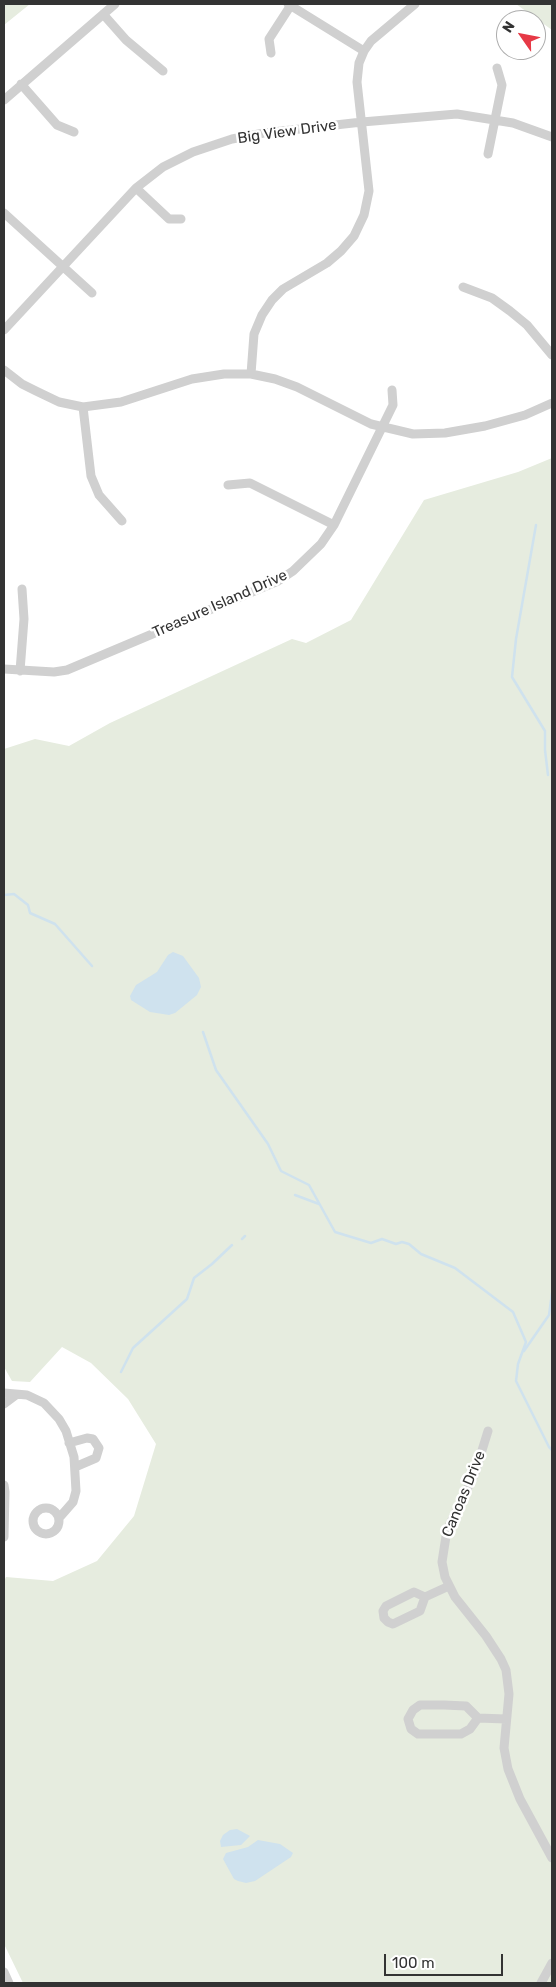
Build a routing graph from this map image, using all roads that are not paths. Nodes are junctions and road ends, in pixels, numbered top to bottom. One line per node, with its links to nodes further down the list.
1 (115, 4): 4 (street)
2 (289, 4): 5 (street); 6 (street)
3 (415, 4): 5 (street)
4 (103, 14): 8 (street); 9 (street)
5 (364, 51): 12 (street)
6 (271, 53)
7 (497, 68): 11 (street)
8 (162, 71)
9 (21, 84): 10 (street); 13 (street)
10 (4, 100)
11 (495, 119): 12 (street, Big View Drive); 14 (street, Big View Drive); 15 (street)
12 (362, 122): 16 (street, Big View Drive); 25 (street)
13 (74, 132)
14 (552, 137)
15 (488, 154)
16 (136, 188): 18 (street); 19 (street, Big View Drive)
17 (4, 213): 19 (street)
18 (181, 219)
19 (63, 266): 21 (street); 22 (street, Big View Drive)
20 (463, 287): 23 (street)
21 (92, 293)
22 (4, 330)
23 (552, 355)
24 (4, 370): 28 (street)
25 (250, 374): 28 (street); 29 (street)
26 (392, 390): 29 (street, Treasure Island Drive)
27 (552, 403): 29 (street)
28 (83, 407): 31 (street)
29 (382, 428): 32 (street, Treasure Island Drive)
30 (228, 485): 32 (street)
31 (122, 520)
32 (334, 526): 35 (street, Treasure Island Drive)
33 (22, 590): 35 (street)
34 (4, 670): 35 (street, Treasure Island Drive)
35 (20, 670)
36 (4, 1393): 37 (street)
37 (16, 1394): 38 (street); 40 (street)
38 (4, 1404)
39 (488, 1431): 45 (street, Canoas Drive)
40 (69, 1443): 41 (street); 41 (street)
41 (75, 1467): 43 (street)
42 (4, 1485): 44 (street)
43 (59, 1518)
44 (4, 1538)
45 (449, 1586): 46 (street); 48 (street, Canoas Drive)
46 (425, 1597): 46 (street)
47 (478, 1718): 47 (street); 48 (street)
48 (506, 1719): 49 (street, Canoas Drive)
49 (552, 1858)
50 (552, 1963): 53 (street)
51 (4, 1972): 52 (street)
52 (9, 1983)
53 (541, 1983)

